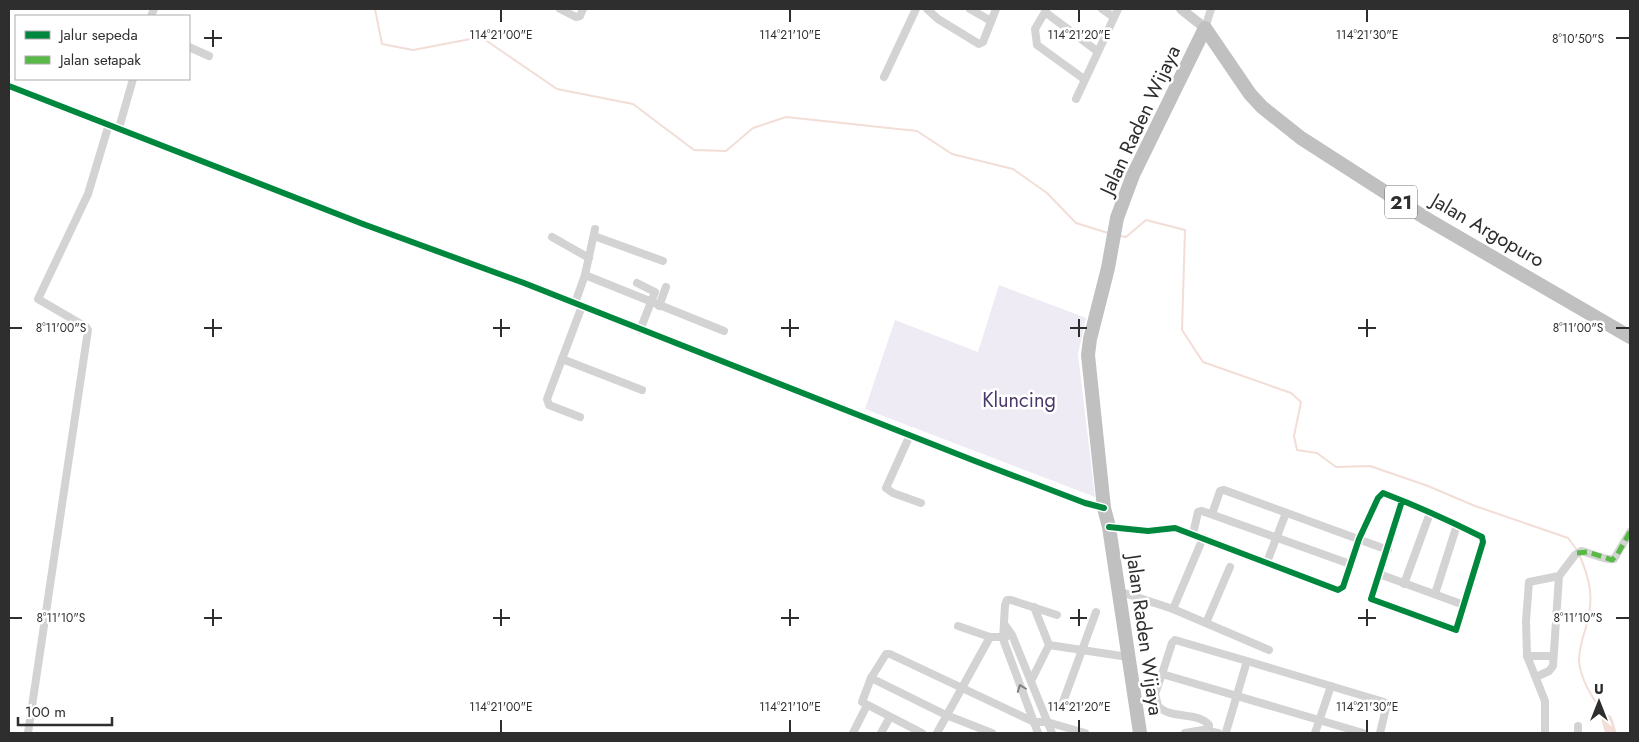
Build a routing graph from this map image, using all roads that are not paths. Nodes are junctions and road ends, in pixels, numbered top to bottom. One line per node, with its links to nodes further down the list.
1 (560, 9): 2 (street)
2 (583, 9)
3 (916, 9): 18 (street)
4 (927, 9): 13 (street)
5 (970, 9): 13 (street)
6 (996, 9): 13 (street)
7 (1102, 9): 12 (street)
8 (1118, 9): 12 (street)
9 (1181, 9): 14 (street)
10 (1211, 9): 14 (street)
11 (1046, 10): 16 (street); 19 (street)
12 (1112, 16): 16 (street)
13 (992, 21)
14 (1205, 28): 35 (highway, Jalan Argopuro / 21); 42 (highway, Jalan Raden Wijaya)
15 (190, 47): 17 (street)
16 (1097, 52): 19 (street)
17 (209, 56)
18 (884, 77)
19 (1084, 79): 22 (street)
20 (133, 80): 24 (street)
21 (9, 86): 23 (street)
22 (1076, 99)
23 (109, 124): 24 (street); 96 (street)
24 (120, 128): 32 (street)
25 (552, 236): 26 (street)
26 (589, 258): 27 (street); 28 (street)
27 (664, 261)
28 (585, 275): 31 (street); 32 (street)
29 (637, 283): 31 (street)
30 (666, 287): 31 (street)
31 (655, 304): 33 (street); 34 (street)
32 (578, 305): 33 (street); 36 (street)
33 (640, 330): 39 (street)
34 (724, 331)
35 (1630, 336)
36 (562, 359): 37 (street); 38 (street)
37 (642, 390)
38 (580, 417)
39 (910, 435): 41 (street); 42 (street)
40 (1402, 501): 44 (street); 52 (street); 53 (street)
41 (920, 503)
42 (1104, 508): 47 (highway, Jalan Raden Wijaya)
43 (1286, 513): 45 (street); 51 (street); 52 (street)
44 (1430, 513): 46 (street); 59 (street)
45 (1212, 514): 49 (street); 51 (street)
46 (1457, 525): 61 (street); 62 (street)
47 (1109, 527): 49 (street); 60 (highway, Jalan Raden Wijaya)
48 (1630, 532): 58 (street)
49 (1193, 534): 50 (street)
50 (1203, 538): 54 (street); 64 (street)
51 (1277, 538): 54 (street); 55 (street)
52 (1360, 539): 53 (street); 55 (street)
53 (1388, 550): 57 (street)
54 (1267, 562): 55 (street)
55 (1350, 564)
56 (1230, 567): 67 (street)
57 (1379, 574): 59 (street); 62 (street)
58 (1559, 576): 76 (street); 77 (street)
59 (1404, 584): 61 (street)
60 (1118, 591): 64 (street); 78 (highway, Jalan Raden Wijaya)
61 (1435, 594): 62 (street)
62 (1464, 605)
63 (1034, 607): 66 (street); 68 (street); 73 (street)
64 (1172, 609): 67 (street)
65 (1096, 612): 74 (street)
66 (1057, 615)
67 (1206, 623): 75 (street)
68 (1004, 625): 70 (street); 72 (street)
69 (958, 626): 71 (street)
70 (1012, 636): 72 (street); 83 (street)
71 (990, 637): 72 (street); 85 (street)
72 (1003, 638): 92 (street, one-way to 72)
73 (1049, 645): 74 (street); 83 (street)
74 (1081, 650): 78 (street); 87 (street)
75 (1269, 650)
76 (1527, 656): 77 (street); 81 (street)
77 (1553, 656): 81 (street)
78 (1128, 657): 106 (highway, Jalan Raden Wijaya)
79 (1247, 661): 80 (street); 84 (street); 86 (street)
80 (1162, 674): 86 (street); 95 (street)
81 (1536, 677): 112 (street)
82 (872, 678): 85 (street); 88 (street); 89 (street)
83 (1031, 681): 93 (street)
84 (1331, 686): 91 (street); 111 (street)
85 (963, 689): 89 (street); 92 (street)
86 (1237, 697): 91 (street); 108 (street)
87 (1063, 702)
88 (867, 705): 90 (street); 98 (street)
89 (946, 715): 101 (street); 102 (street)
90 (890, 717): 94 (street); 99 (street)
91 (1320, 720): 109 (street); 110 (street)
92 (1034, 722): 93 (street); 103 (street)
93 (1047, 722): 104 (street); 105 (street)
94 (911, 731): 100 (street)
95 (1209, 731): 107 (street); 108 (street)
96 (28, 732): 97 (street)
97 (38, 733)
98 (853, 733)
99 (881, 733)
100 (922, 733)
101 (937, 733)
102 (992, 733)
103 (1038, 733)
104 (1052, 733)
105 (1085, 733)
106 (1140, 733)
107 (1185, 733)
108 (1223, 733)
109 (1315, 733)
110 (1363, 733)
111 (1380, 733)
112 (1545, 733)

